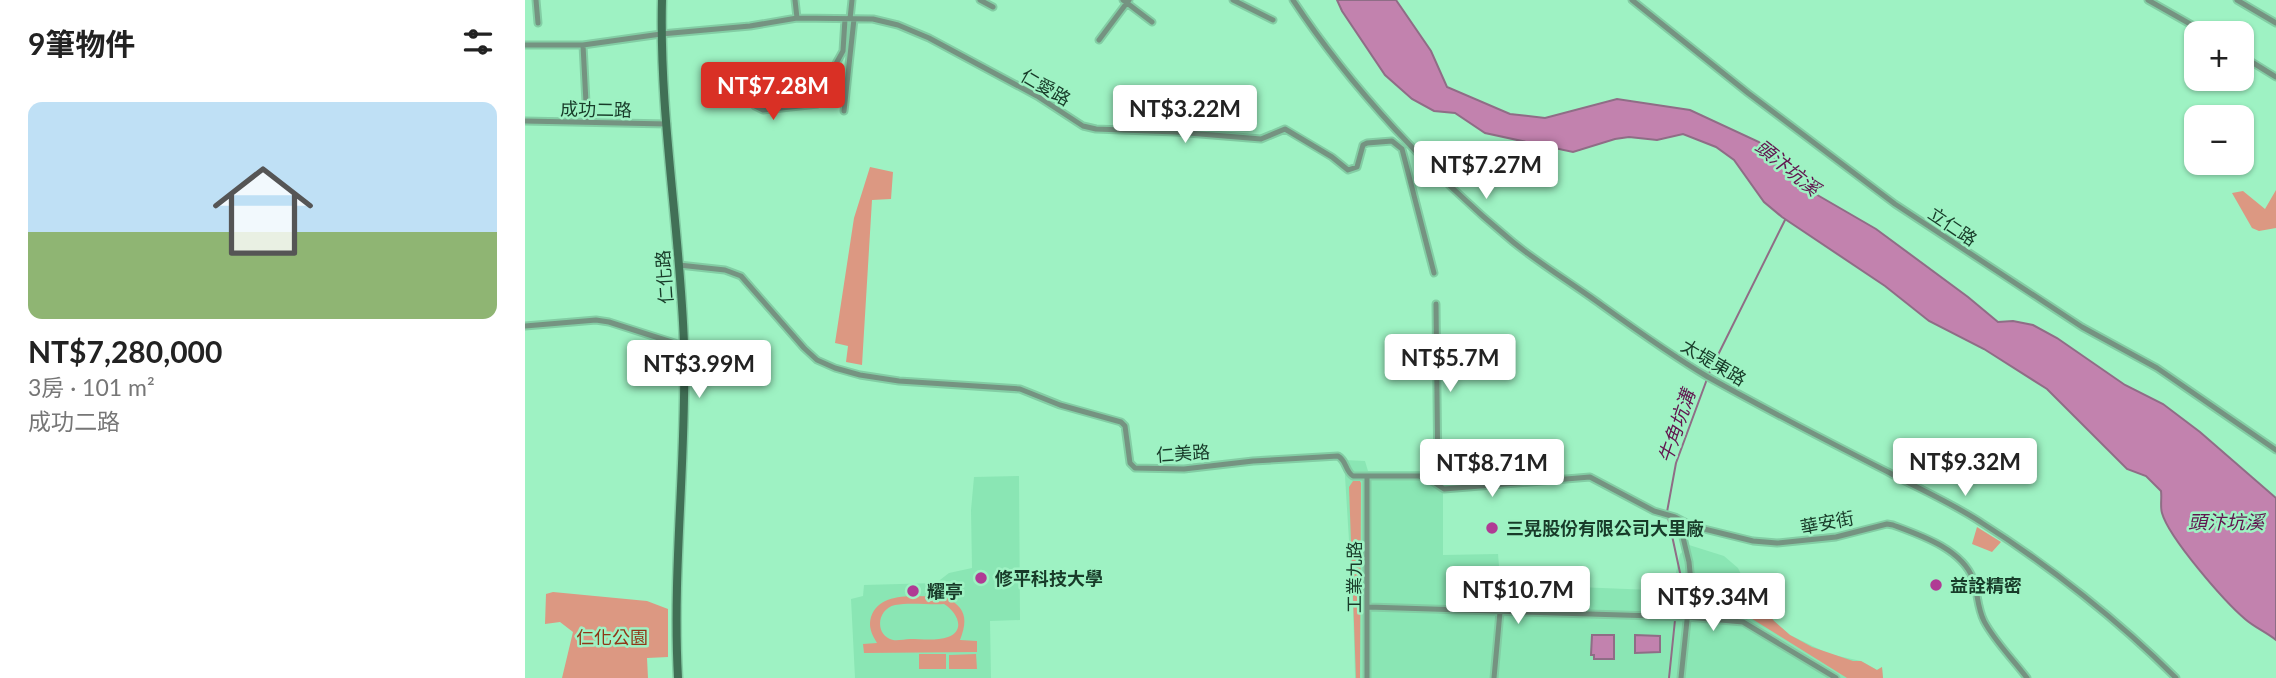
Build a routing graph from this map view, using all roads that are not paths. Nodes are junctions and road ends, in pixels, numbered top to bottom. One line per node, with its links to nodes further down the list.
1 (536, 0): 18 (street)
2 (662, 0): 20 (main road, 仁化路)
3 (795, 0): 13 (street)
4 (852, 0): 14 (street)
5 (980, 0): 12 (street)
6 (1233, 0): 15 (street)
7 (1293, 0): 49 (street, 太堤東路)
8 (1632, 0): 36 (street, 立仁路)
9 (2148, 0): 16 (street)
10 (2237, 0): 19 (street)
11 (1126, 1): 17 (street); 21 (street)
12 (993, 7)
13 (797, 18): 14 (street, 仁愛路); 20 (street, 仁愛路)
14 (850, 19): 26 (street); 27 (street); 32 (street, 仁愛路)
15 (1273, 20)
16 (2185, 21)
17 (1152, 22)
18 (538, 23)
19 (2276, 23)
20 (661, 34): 23 (street, 仁愛路); 30 (main road, 仁化路)
21 (1099, 40)
22 (525, 45): 23 (street, 仁愛路)
23 (583, 45): 29 (street)
24 (2254, 63): 25 (street)
25 (2276, 77)
26 (753, 99)
27 (844, 111)
28 (525, 121): 29 (street, 成功二路)
29 (587, 122): 30 (street, 成功二路)
30 (667, 124): 31 (main road, 仁化路)
31 (680, 265): 35 (main road, 仁化路); 37 (street, 仁美路)
32 (1434, 272)
33 (1436, 304): 38 (street)
34 (525, 326): 35 (street)
35 (684, 346): 43 (main road, 仁化路)
36 (2276, 450)
37 (1367, 477): 38 (street); 40 (street, 工業九路)
38 (1438, 485): 39 (street, 華安街)
39 (1677, 519): 42 (street); 48 (street, 華安街)
40 (1367, 607): 41 (street); 44 (street, 工業九路)
41 (1500, 612): 42 (street); 45 (street)
42 (1686, 617): 46 (street); 47 (street)
43 (678, 678)
44 (1367, 678)
45 (1495, 678)
46 (1681, 678)
47 (1836, 678)
48 (2027, 678)
49 (2176, 678)

